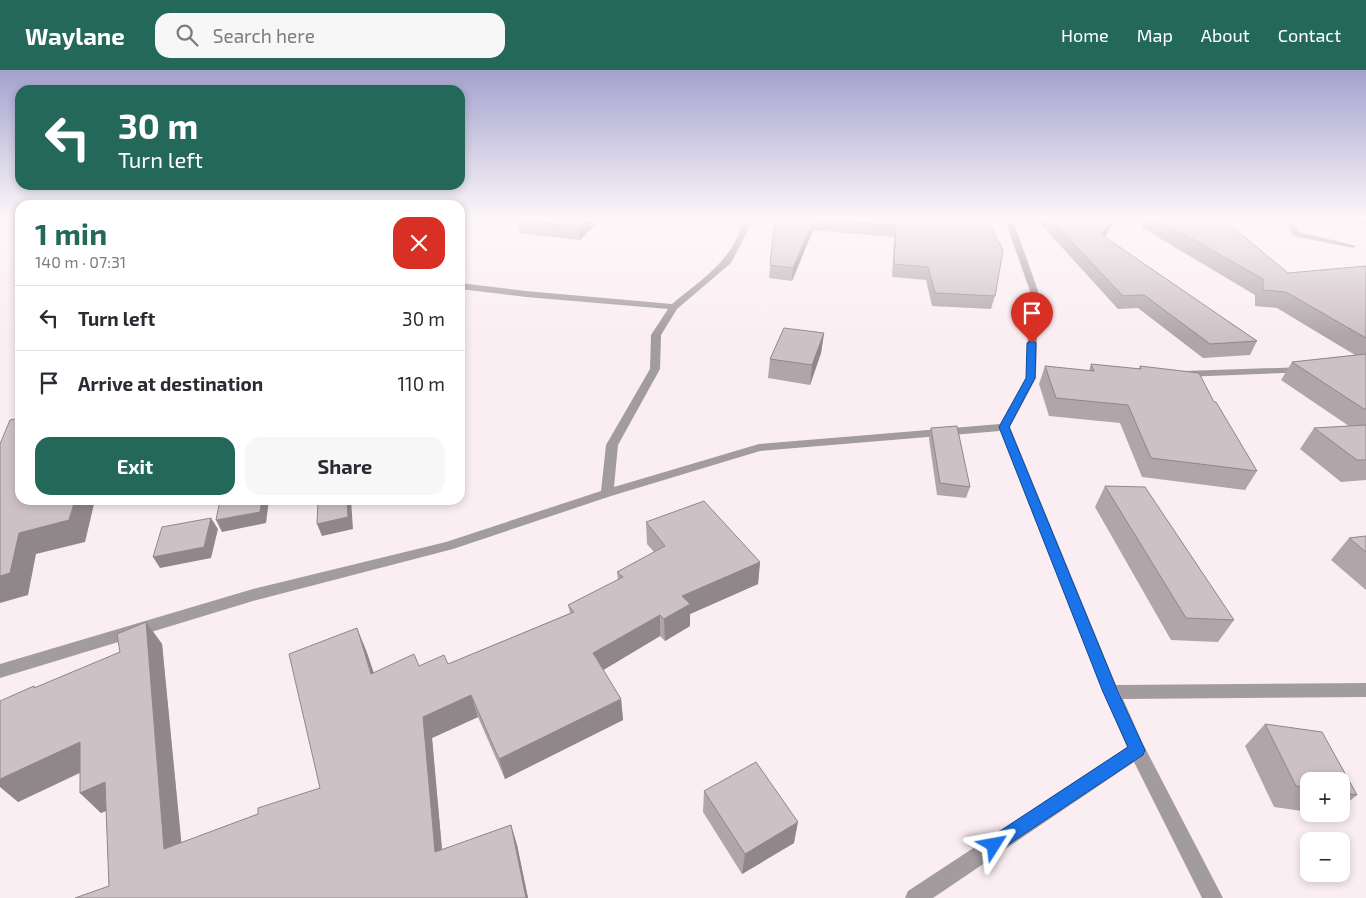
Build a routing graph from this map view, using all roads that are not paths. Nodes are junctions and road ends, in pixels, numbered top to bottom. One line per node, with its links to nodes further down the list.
1 (729, 259): 4 (street)
2 (1023, 259): 7 (street)
3 (465, 287): 4 (street)
4 (674, 306): 8 (street)
5 (1317, 369): 6 (street)
6 (1169, 374)
7 (1004, 427): 8 (street); 11 (street)
8 (607, 493): 9 (street)
9 (0, 671)
10 (1366, 690): 11 (street)
11 (1111, 692): 12 (street)
12 (1137, 750): 13 (street); 14 (street)
13 (915, 898)
14 (1213, 898)

